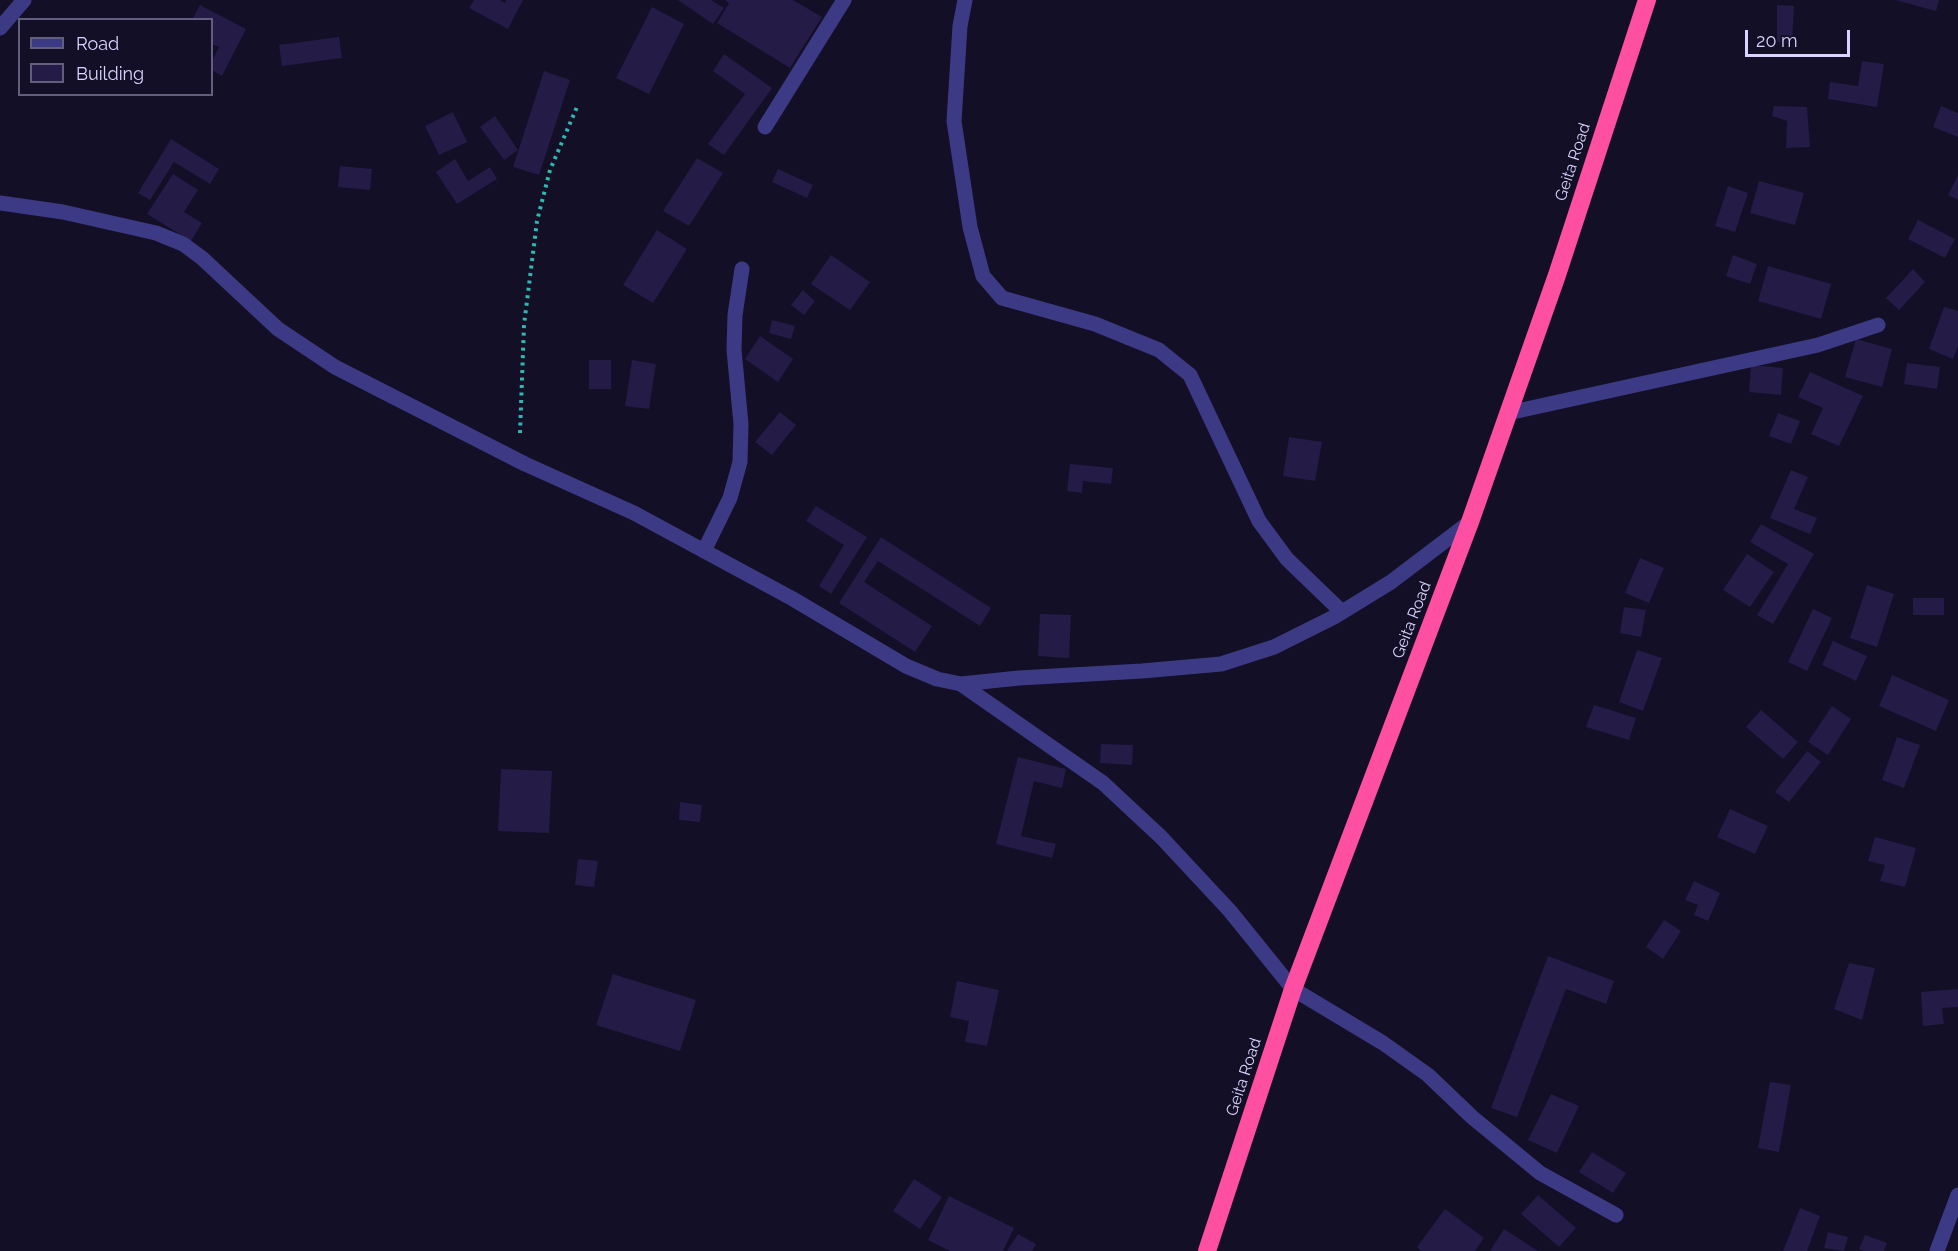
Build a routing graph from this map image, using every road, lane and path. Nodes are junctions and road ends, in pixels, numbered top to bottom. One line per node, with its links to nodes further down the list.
1 (24, 0): 5 (street)
2 (844, 0): 7 (street)
3 (964, 0): 15 (street)
4 (1647, 0): 11 (highway, Geita Road)
5 (0, 28)
6 (577, 107): 12 (path)
7 (765, 127)
8 (0, 202): 12 (street)
9 (742, 269): 14 (street)
10 (1878, 325): 11 (street)
11 (1508, 413): 13 (highway, Geita Road)
12 (519, 461): 14 (street)
13 (1470, 522): 15 (street); 17 (highway, Geita Road)
14 (704, 551): 16 (street)
15 (1342, 612): 16 (street)
16 (962, 684): 17 (street)
17 (1293, 989): 19 (street); 20 (highway, Geita Road)
18 (1958, 1195): 21 (street)
19 (1616, 1215)
20 (1207, 1251)
21 (1937, 1251)

